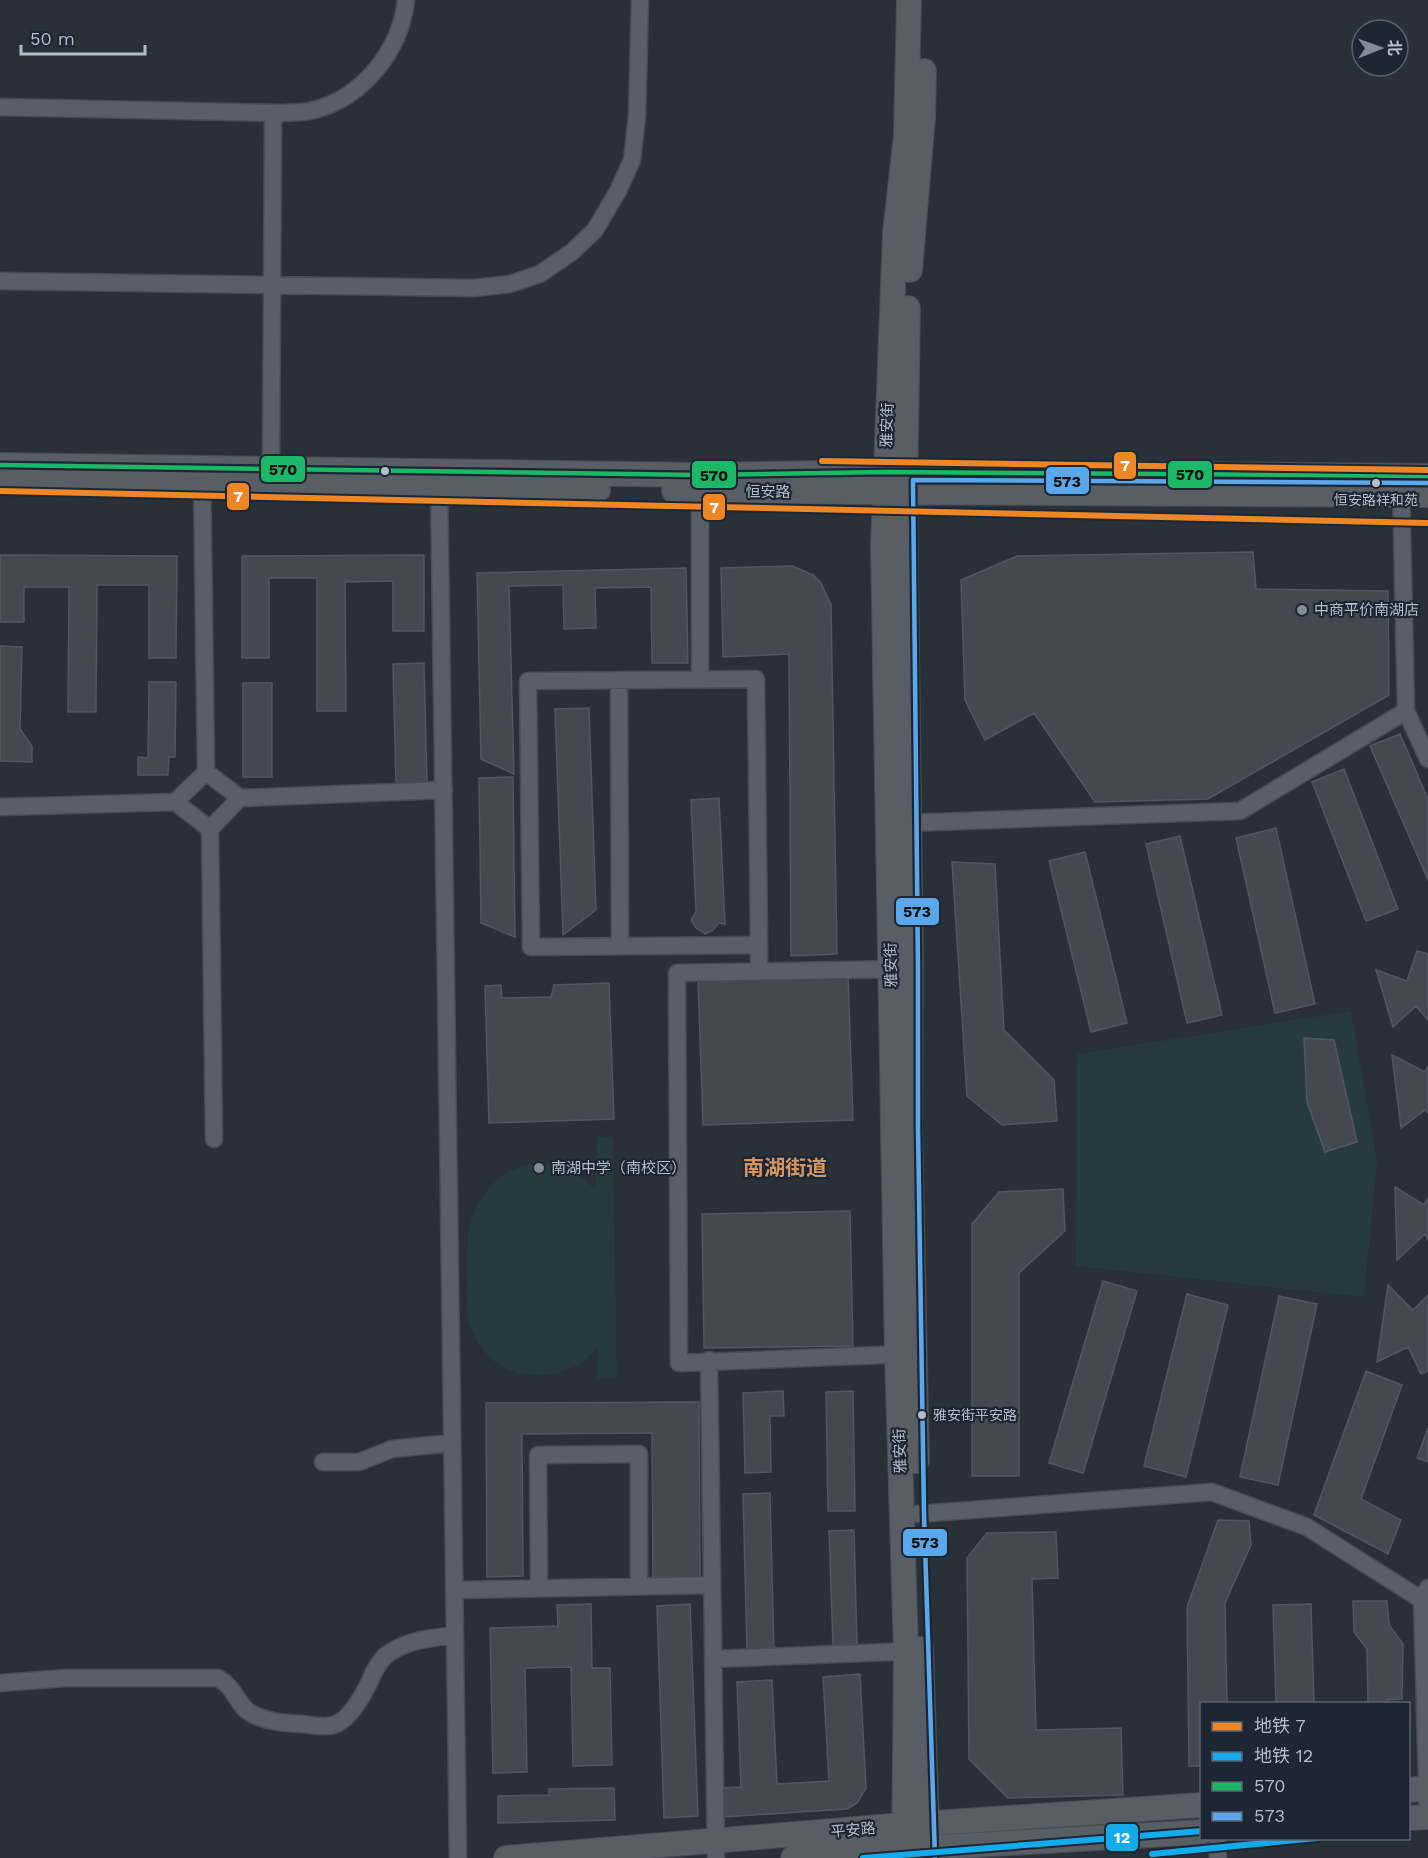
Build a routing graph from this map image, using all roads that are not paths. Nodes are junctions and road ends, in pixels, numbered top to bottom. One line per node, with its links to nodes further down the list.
1 (406, 0): 6 (street)
2 (640, 0): 8 (street)
3 (909, 0): 15 (main road, 雅安街)
4 (925, 0): 15 (main road, 雅安街)
5 (0, 107): 6 (street)
6 (273, 113): 8 (street)
7 (0, 281): 8 (street)
8 (273, 285): 12 (street)
9 (0, 465): 11 (main road, 恒安路)
10 (1428, 476): 17 (main road, 恒安路)
11 (202, 477): 12 (main road, 恒安路); 14 (main road, 恒安路); 23 (street)
12 (271, 477): 13 (main road, 恒安路)
13 (439, 480): 16 (main road, 恒安路); 24 (street)
14 (0, 482)
15 (895, 482): 16 (main road, 恒安路); 17 (main road, 恒安路); 28 (main road, 雅安街); 32 (main road, 雅安街)
16 (700, 483): 19 (street)
17 (1401, 485): 18 (main road, 恒安路); 21 (street)
18 (1428, 495)
19 (700, 679): 20 (street); 30 (street)
20 (619, 680): 31 (street); 31 (street)
21 (1406, 711): 22 (street); 28 (street)
22 (1428, 759)
23 (206, 772): 25 (street); 26 (street)
24 (444, 790): 25 (street); 37 (street)
25 (240, 798): 29 (street)
26 (175, 802): 27 (street); 29 (street)
27 (0, 807)
28 (908, 823): 32 (main road, 雅安街)
29 (210, 830): 34 (street)
30 (759, 945): 31 (street); 33 (street)
31 (620, 946)
32 (901, 969): 33 (street); 35 (main road, 雅安街)
33 (759, 972): 36 (street)
34 (214, 1139)
35 (906, 1354): 36 (street); 39 (main road, 雅安街); 46 (main road, 雅安街)
36 (709, 1360): 40 (street)
37 (452, 1443): 38 (street); 43 (street)
38 (323, 1462)
39 (918, 1514): 44 (street); 46 (main road, 雅安街)
40 (712, 1585): 41 (street); 47 (street)
41 (639, 1586): 42 (street); 42 (street)
42 (539, 1588): 43 (street)
43 (454, 1590): 45 (street)
44 (1425, 1594): 49 (street)
45 (455, 1635): 48 (street); 58 (street)
46 (914, 1651): 47 (street); 53 (main road, 雅安街)
47 (713, 1659): 56 (street)
48 (0, 1683)
49 (1421, 1789): 51 (street)
50 (1200, 1804): 53 (main road, 平安路)
51 (1428, 1817): 52 (main road)
52 (1410, 1818)
53 (915, 1825): 56 (main road, 平安路); 57 (main road, 雅安街)
54 (1200, 1833): 57 (main road, 平安路)
55 (1217, 1840): 61 (street)
56 (716, 1850): 59 (main road, 平安路)
57 (916, 1853): 60 (main road, 平安路)
58 (458, 1858)
59 (506, 1858)
60 (793, 1858)
61 (1218, 1858)

